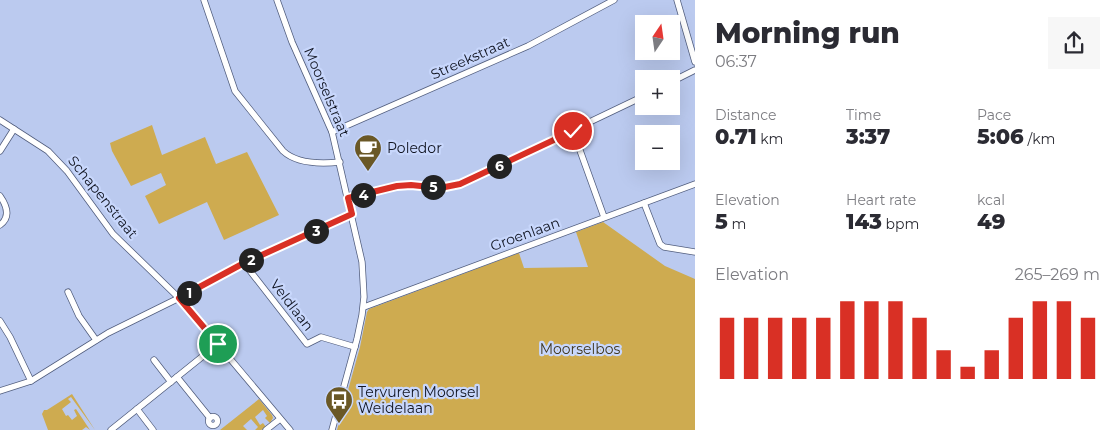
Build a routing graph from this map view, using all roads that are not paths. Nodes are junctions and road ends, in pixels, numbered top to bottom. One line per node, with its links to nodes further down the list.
1 (204, 0): 14 (street)
2 (277, 0): 12 (street, Moorselstraat)
3 (614, 0): 12 (street, Streekstraat)
4 (677, 0): 5 (street)
5 (695, 62)
6 (695, 70): 7 (street)
7 (680, 78)
8 (635, 100): 11 (street)
9 (0, 120): 10 (street, Schapenstraat)
10 (14, 129): 13 (street); 25 (street, Schapenstraat)
11 (573, 131): 17 (street); 20 (street)
12 (332, 132): 14 (street, Moorselstraat)
13 (0, 151)
14 (340, 162): 17 (street, Moorselstraat)
15 (694, 186): 18 (street, Groenlaan)
16 (0, 196): 21 (street)
17 (348, 198): 19 (street, Moorselstraat)
18 (644, 203): 20 (street, Groenlaan); 22 (street)
19 (352, 214): 23 (street); 26 (street, Moorselstraat)
20 (604, 217): 26 (street, Groenlaan)
21 (0, 225)
22 (695, 252)
23 (244, 263): 25 (street); 30 (street, Veldlaan)
24 (68, 292): 28 (street)
25 (179, 298): 28 (street); 29 (street, Schapenstraat)
26 (364, 307): 30 (street, Moorselstraat)
27 (0, 321): 33 (street)
28 (96, 340): 33 (street)
29 (218, 344): 32 (street); 38 (street, Schapenstraat)
30 (355, 347): 43 (street, Moorselstraat)
31 (154, 360): 34 (street)
32 (178, 377): 34 (street); 37 (street)
33 (31, 381): 35 (street)
34 (171, 382): 36 (street)
35 (0, 391)
36 (137, 409): 39 (street); 40 (street)
37 (210, 418)
38 (280, 419): 41 (street); 42 (street, Schapenstraat)
39 (111, 430)
40 (154, 430)
41 (266, 430)
42 (290, 430)
43 (332, 430)

